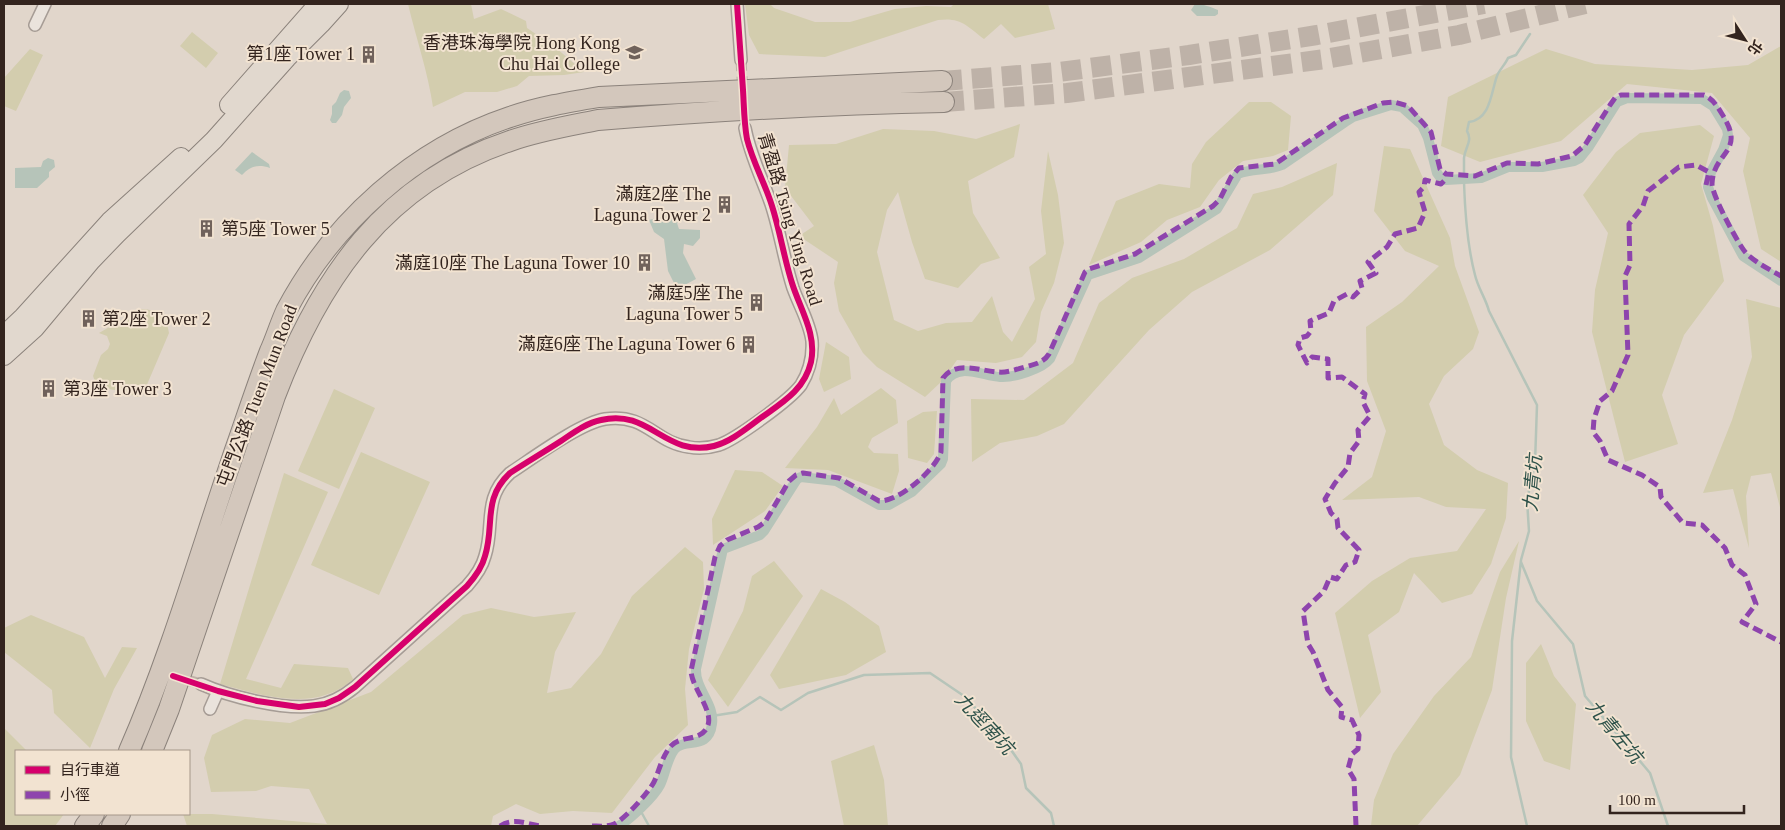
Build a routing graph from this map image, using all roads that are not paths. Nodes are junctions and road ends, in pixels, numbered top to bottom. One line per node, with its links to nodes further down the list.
1 (45, 4): 4 (street)
2 (737, 4): 5 (street)
3 (324, 6): 9 (main road); 10 (main road)
4 (35, 25)
5 (741, 60)
6 (942, 81): 14 (highway, 屯門公路 Tuen Mun Road)
7 (944, 102): 15 (highway, 屯門公路 Tuen Mun Road)
8 (745, 128): 12 (street, 青盈路 Tsing Ying Road)
9 (4, 335)
10 (4, 356)
11 (201, 684): 12 (street, 青盈路 Tsing Ying Road)
12 (218, 691): 13 (street)
13 (210, 709)
14 (129, 750)
15 (152, 750)
16 (93, 815): 18 (highway)
17 (119, 815): 19 (highway)
18 (85, 826)
19 (112, 826)

